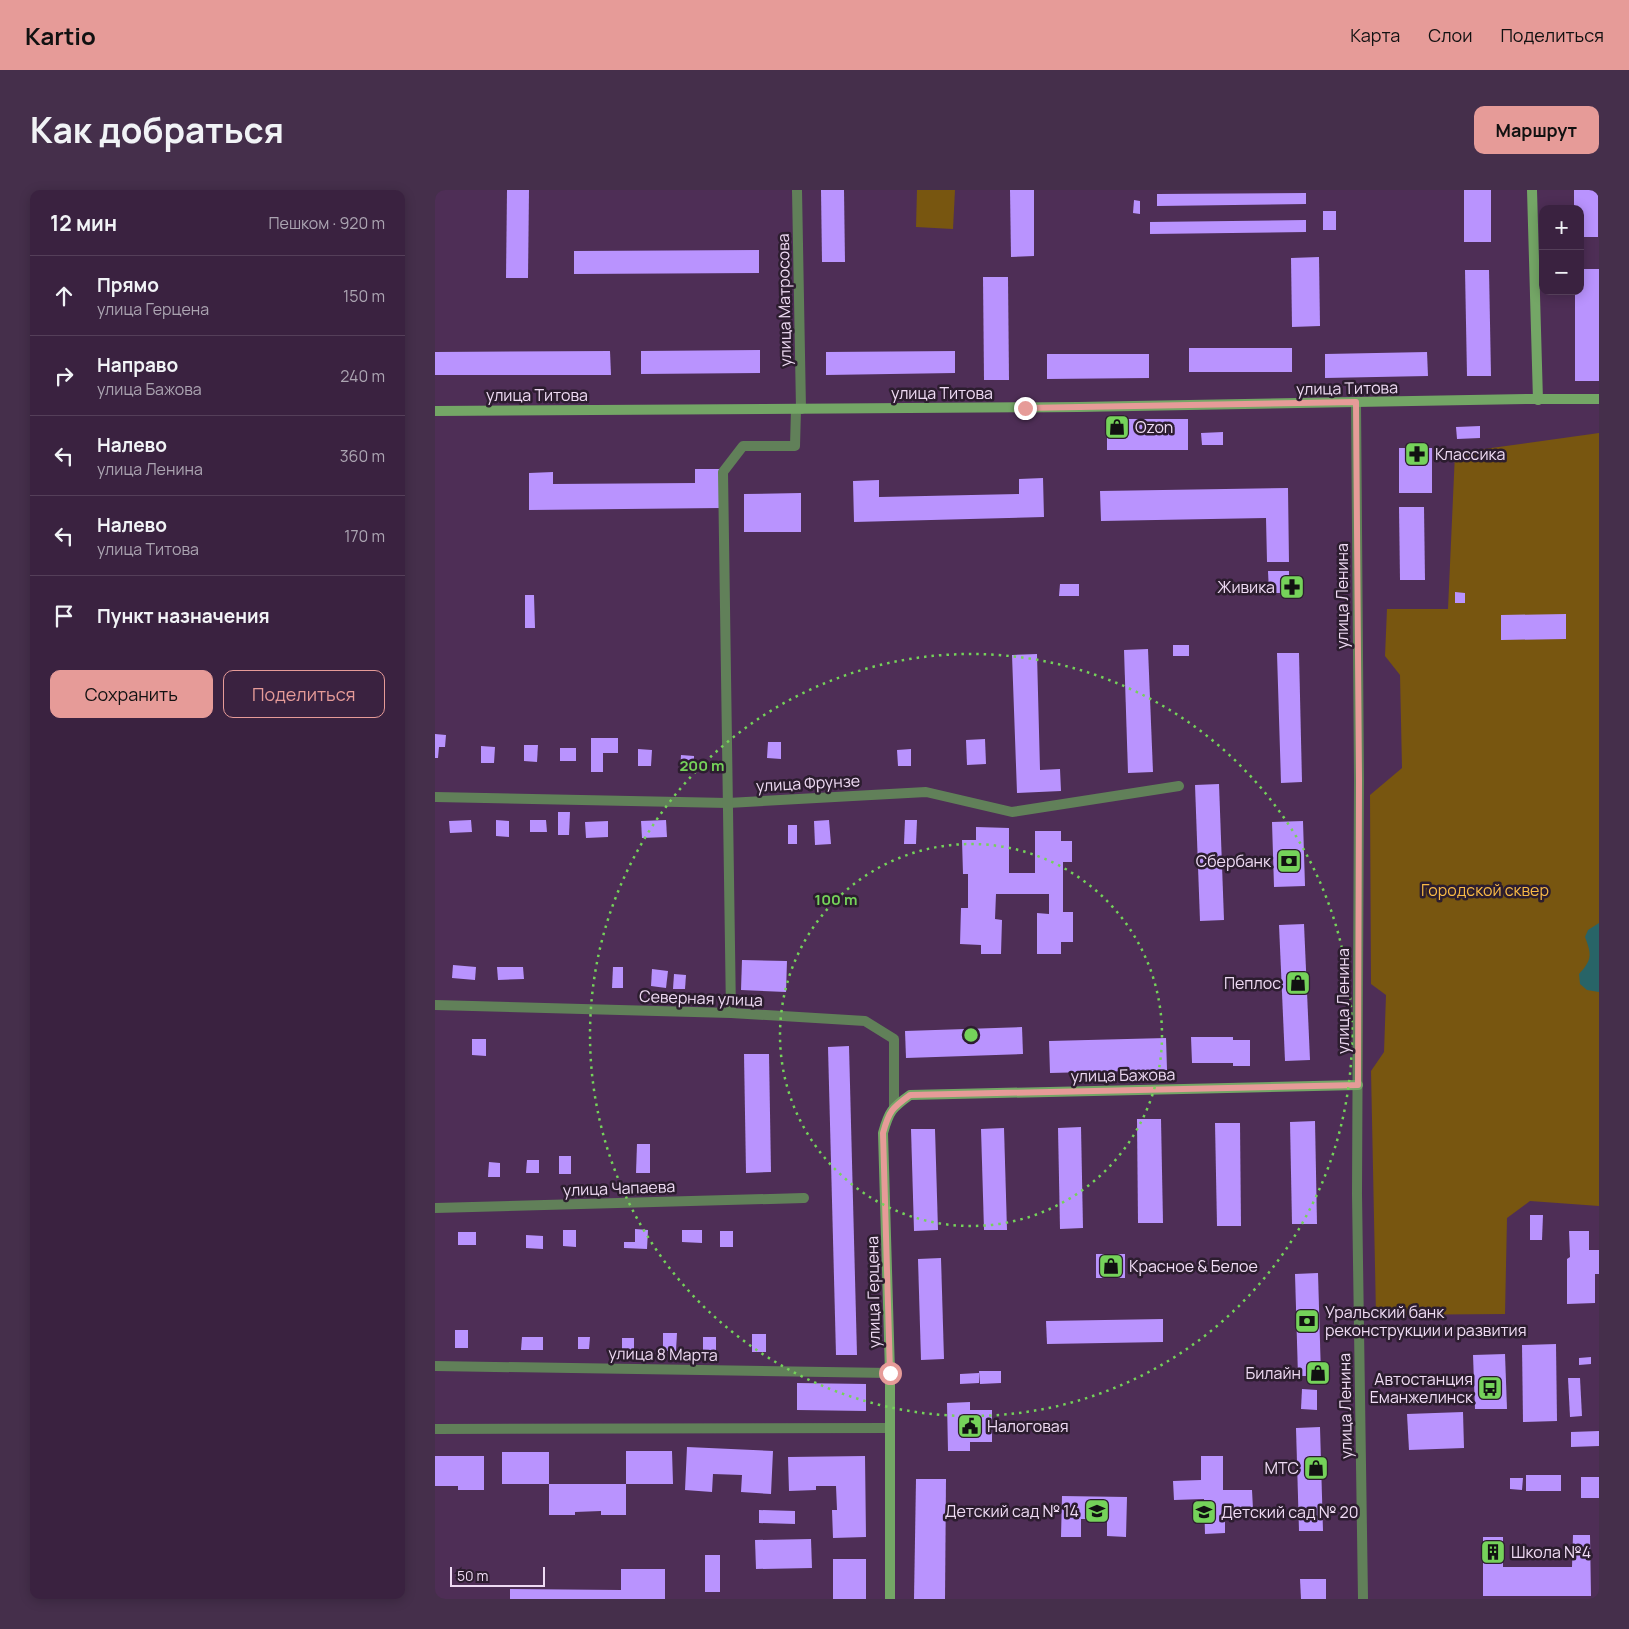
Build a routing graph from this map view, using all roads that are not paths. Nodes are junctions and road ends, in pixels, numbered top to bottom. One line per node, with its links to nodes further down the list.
1 (797, 190): 6 (street, улица Матросова)
2 (1532, 190): 3 (street)
3 (1534, 400): 4 (street, улица Титова); 5 (street, улица Титова)
4 (1599, 400)
5 (1356, 402): 6 (street, улица Титова); 13 (street, улица Ленина)
6 (798, 409): 7 (street, улица Титова); 10 (street, улица Матросова)
7 (435, 411)
8 (1179, 786): 10 (street, улица Фрунзе)
9 (435, 797): 10 (street, улица Фрунзе)
10 (728, 803): 12 (street)
11 (435, 1005): 12 (street, Северная улица)
12 (731, 1013): 14 (street, Северная улица)
13 (1358, 1085): 14 (street, улица Бажова); 22 (street, улица Ленина)
14 (894, 1106): 18 (street, улица Герцена)
15 (804, 1198): 16 (street, улица Чапаева)
16 (435, 1208)
17 (435, 1366): 18 (street, улица 8 Марта)
18 (890, 1373): 19 (street, улица Герцена)
19 (890, 1428): 20 (street); 21 (street, улица Герцена)
20 (435, 1429)
21 (890, 1599)
22 (1363, 1599)

